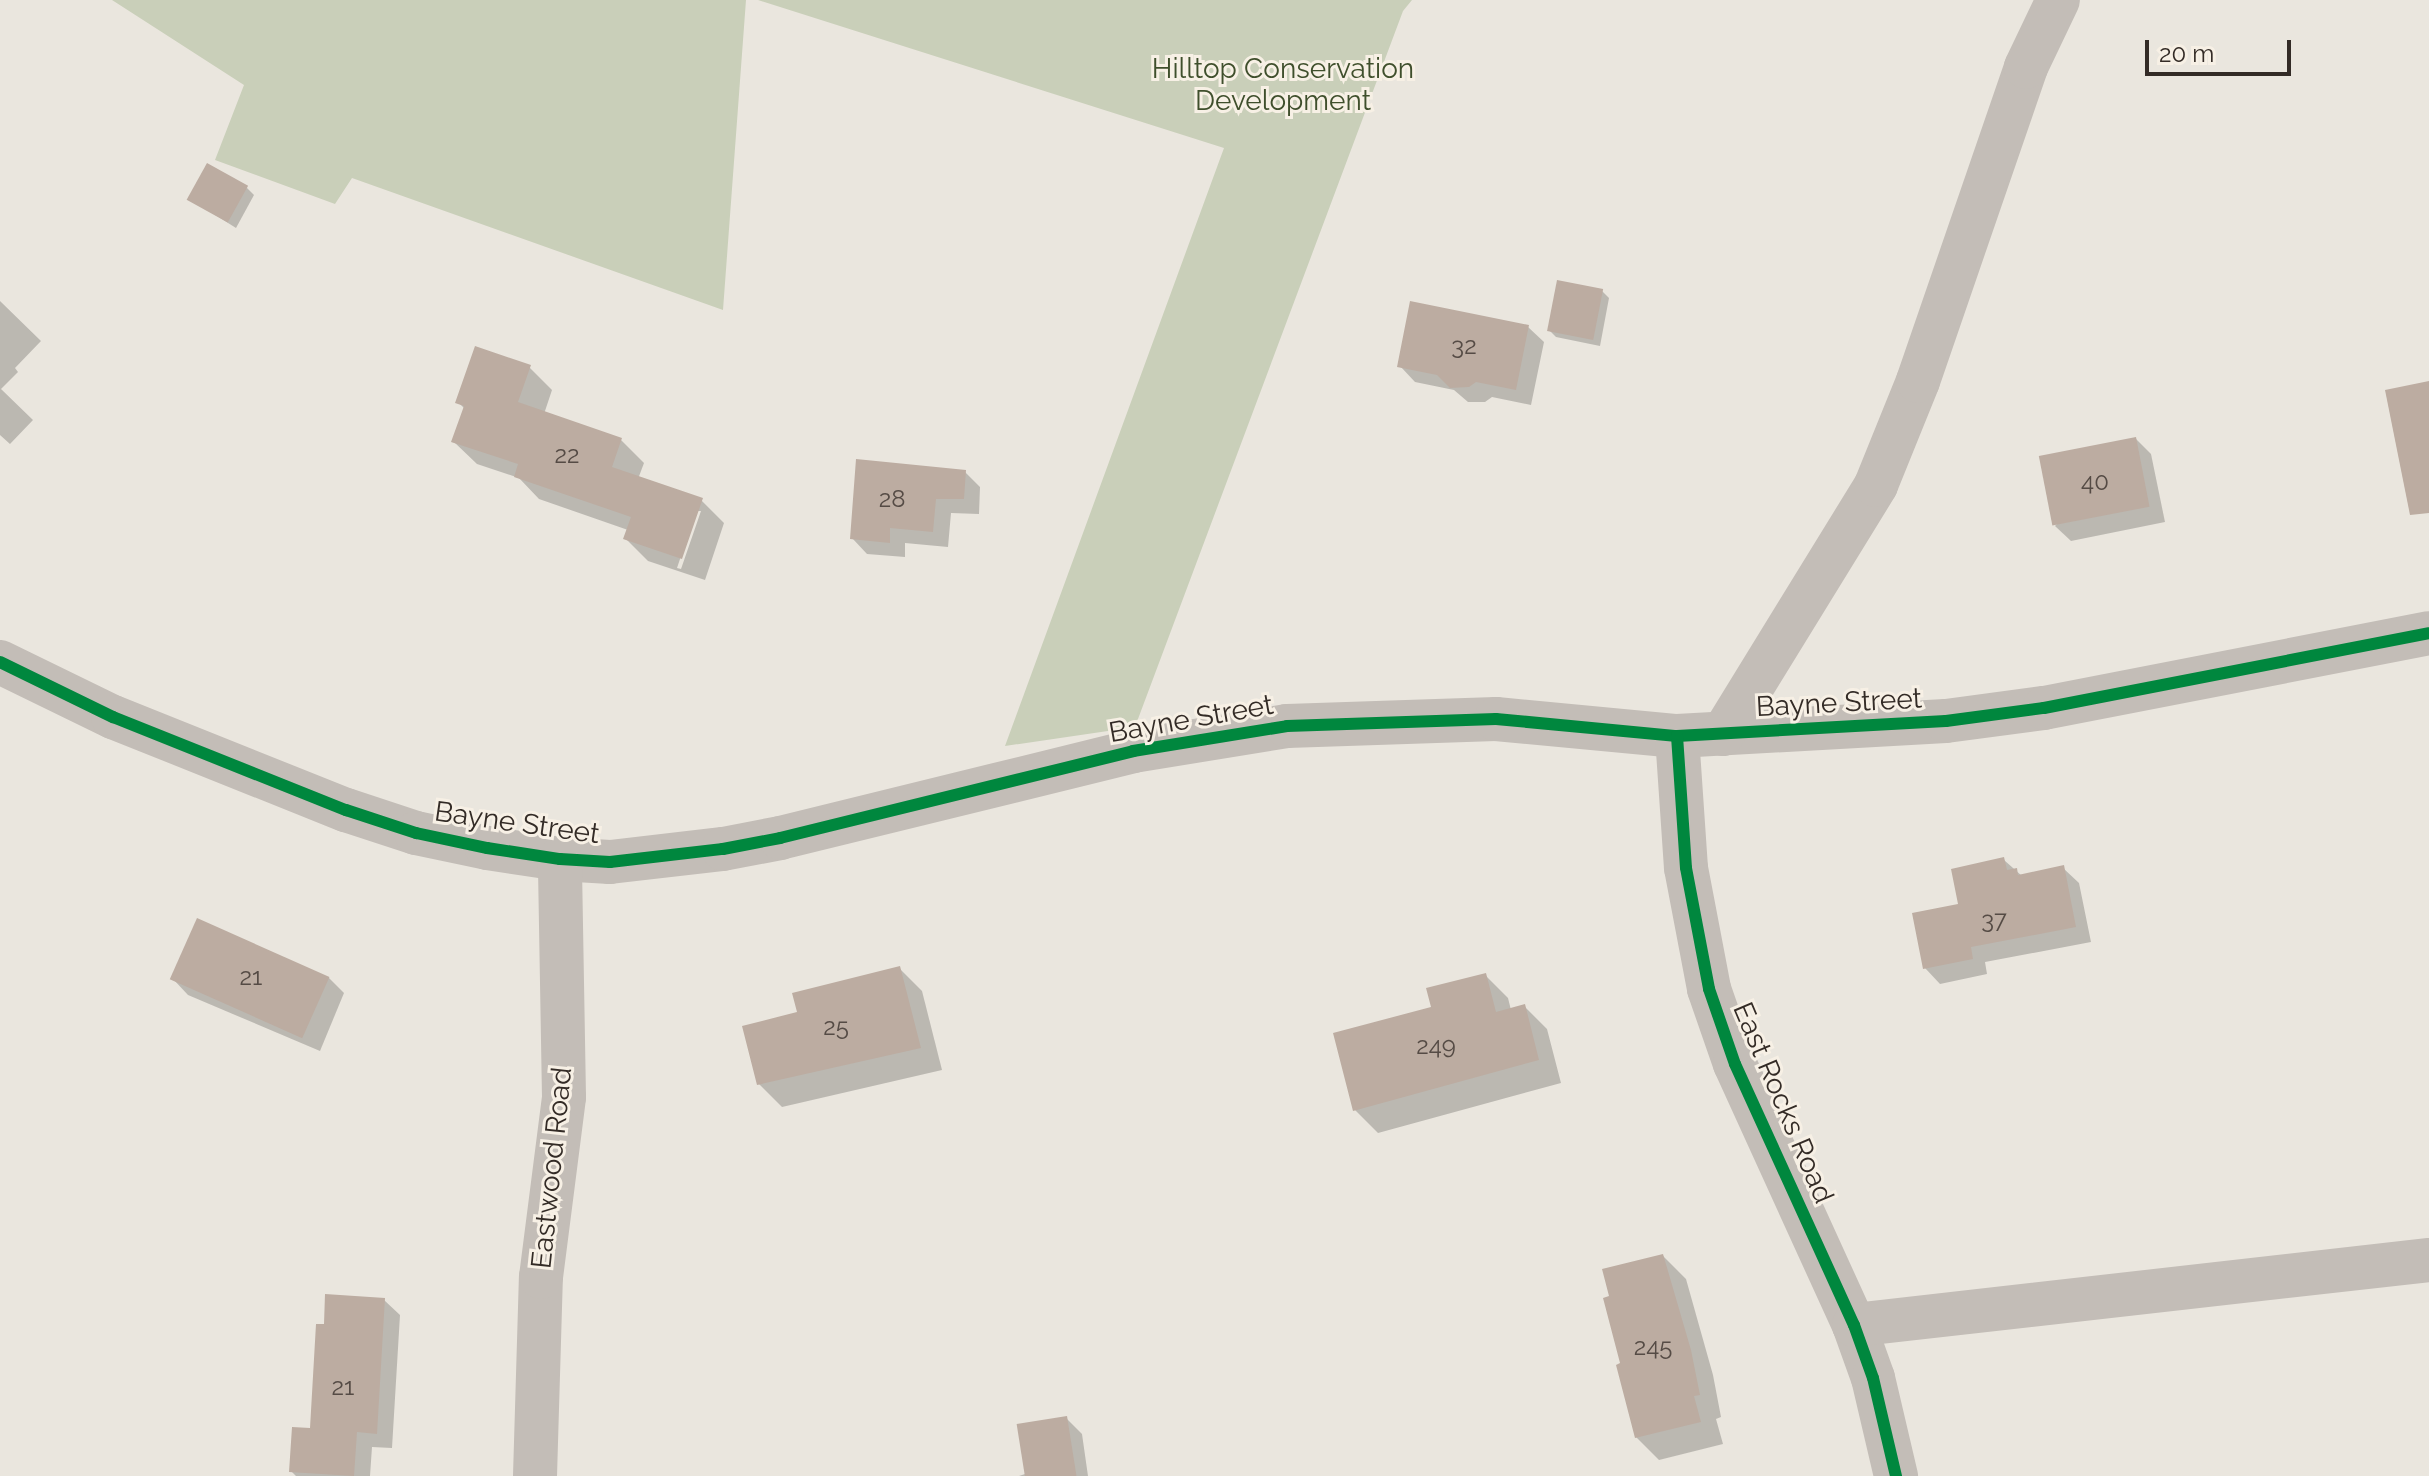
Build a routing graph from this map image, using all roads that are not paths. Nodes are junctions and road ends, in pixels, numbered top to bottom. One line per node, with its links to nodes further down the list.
1 (2058, 0): 4 (street)
2 (2429, 633): 4 (street, Bayne Street)
3 (0, 662): 6 (street, Bayne Street)
4 (1723, 734): 5 (street, Bayne Street)
5 (1677, 736): 6 (street, Bayne Street); 8 (street, East Rocks Road)
6 (560, 859): 9 (street, Eastwood Road)
7 (2429, 1260): 8 (street)
8 (1854, 1325): 10 (street, East Rocks Road)
9 (535, 1476)
10 (1896, 1476)

